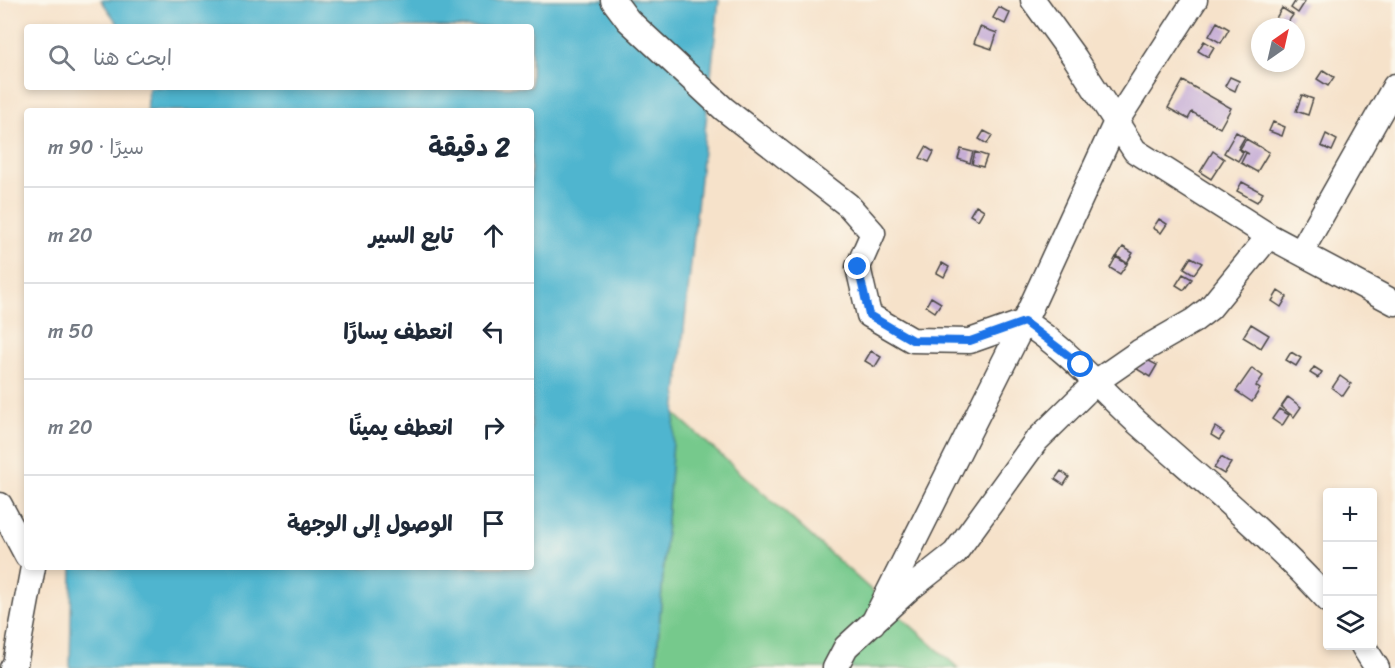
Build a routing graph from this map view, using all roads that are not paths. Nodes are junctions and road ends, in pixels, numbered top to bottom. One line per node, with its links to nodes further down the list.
1 (613, 0): 9 (street)
2 (1033, 0): 5 (street)
3 (1196, 0): 5 (street)
4 (1395, 86): 7 (street)
5 (1116, 122): 6 (street); 9 (street)
6 (1269, 236): 7 (street); 10 (street)
7 (1301, 252): 8 (street)
8 (1395, 303)
9 (1024, 322): 10 (street); 15 (street)
10 (1097, 381): 14 (street); 15 (street)
11 (0, 505): 12 (street)
12 (24, 550)
13 (32, 570): 17 (street)
14 (1324, 596)
15 (873, 623): 18 (street)
16 (1366, 650): 19 (street)
17 (12, 668)
18 (835, 668)
19 (1377, 668)

